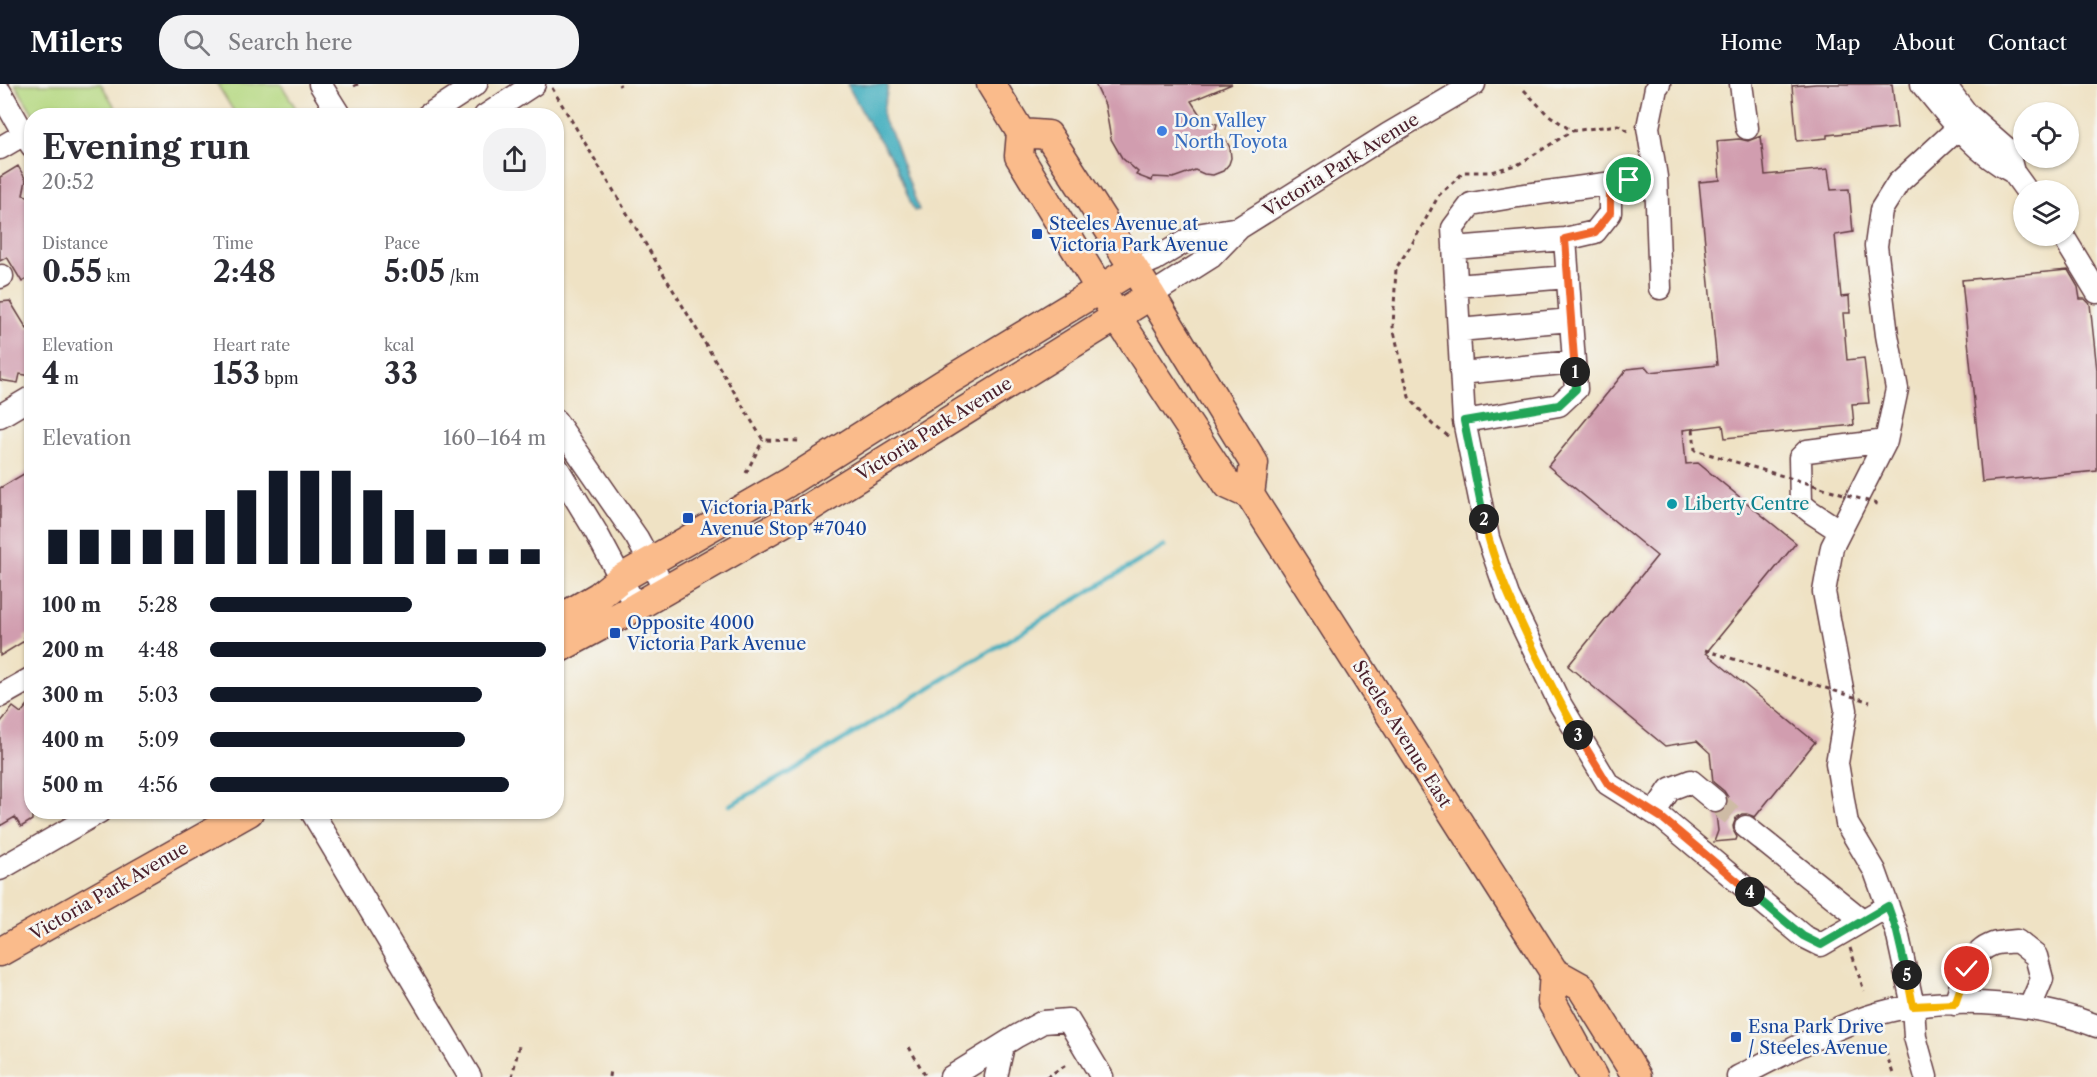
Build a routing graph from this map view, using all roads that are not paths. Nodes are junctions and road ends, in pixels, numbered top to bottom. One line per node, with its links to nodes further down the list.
1 (320, 84): 11 (street)
2 (476, 84): 12 (street)
3 (991, 84): 17 (main road, Steeles Avenue East)
4 (1474, 84): 23 (street, Victoria Park Avenue)
5 (1659, 84): 20 (street)
6 (1741, 84): 15 (street)
7 (1922, 84): 14 (street)
8 (1944, 84): 14 (street)
9 (543, 85): 13 (street)
10 (0, 92): 16 (street)
11 (335, 108)
12 (439, 108)
13 (500, 108)
14 (1962, 121): 21 (street); 43 (street)
15 (1747, 128)
16 (24, 133)
17 (1021, 133): 27 (main road); 30 (main road, Steeles Avenue East)
18 (24, 141): 19 (street)
19 (0, 148)
20 (1656, 177): 22 (street); 31 (street)
21 (2020, 180)
22 (1610, 184): 24 (street); 26 (street)
23 (1239, 228): 27 (street, Victoria Park Avenue); 33 (street, Victoria Park Avenue)
24 (1565, 239): 26 (street); 28 (street)
25 (2068, 246): 32 (street)
26 (1454, 248): 29 (street)
27 (1133, 269): 30 (main road, Victoria Park Avenue); 33 (main road)
28 (1568, 277): 29 (street); 35 (street)
29 (1456, 286): 36 (street)
30 (1100, 288): 34 (main road, Steeles Avenue East); 47 (main road, Victoria Park Avenue)
31 (1660, 288)
32 (2097, 292)
33 (1151, 295): 34 (main road, Victoria Park Avenue); 45 (main road)
34 (1117, 317): 45 (main road, Steeles Avenue East); 49 (main road, Victoria Park Avenue)
35 (1571, 320): 36 (street); 37 (street)
36 (1459, 330): 38 (street)
37 (1574, 362): 38 (street); 41 (street)
38 (1461, 372): 41 (street)
39 (24, 402): 40 (street)
40 (0, 416)
41 (1464, 421): 56 (street)
42 (564, 433): 47 (street)
43 (1886, 441): 46 (street); 46 (street)
44 (564, 479): 48 (street)
45 (1250, 495): 65 (main road, Steeles Avenue East)
46 (1840, 531): 62 (street)
47 (650, 562): 48 (main road, Victoria Park Avenue); 49 (street)
48 (620, 579): 50 (street); 51 (main road, Victoria Park Avenue)
49 (665, 590): 50 (main road, Victoria Park Avenue)
50 (636, 608): 52 (main road, Victoria Park Avenue)
51 (564, 616)
52 (564, 647)
53 (24, 682): 54 (street)
54 (0, 696)
55 (1715, 801): 56 (street)
56 (1654, 813): 63 (street)
57 (87, 819): 61 (street)
58 (237, 819): 64 (main road, Victoria Park Avenue)
59 (316, 819): 71 (street)
60 (1746, 827): 63 (street)
61 (0, 868)
62 (1888, 906): 63 (street); 67 (street)
63 (1852, 926)
64 (0, 952)
65 (1554, 972): 75 (main road); 76 (main road, Steeles Avenue East)
66 (1955, 1004): 67 (street); 68 (street); 68 (street)
67 (1913, 1006): 77 (street); 78 (street)
68 (2030, 1007): 69 (street)
69 (2097, 1026)
70 (1003, 1046): 72 (street); 73 (street); 74 (street)
71 (470, 1077)
72 (951, 1077)
73 (996, 1077)
74 (1102, 1077)
75 (1593, 1077)
76 (1637, 1077)
77 (1738, 1077)
78 (1926, 1077)

